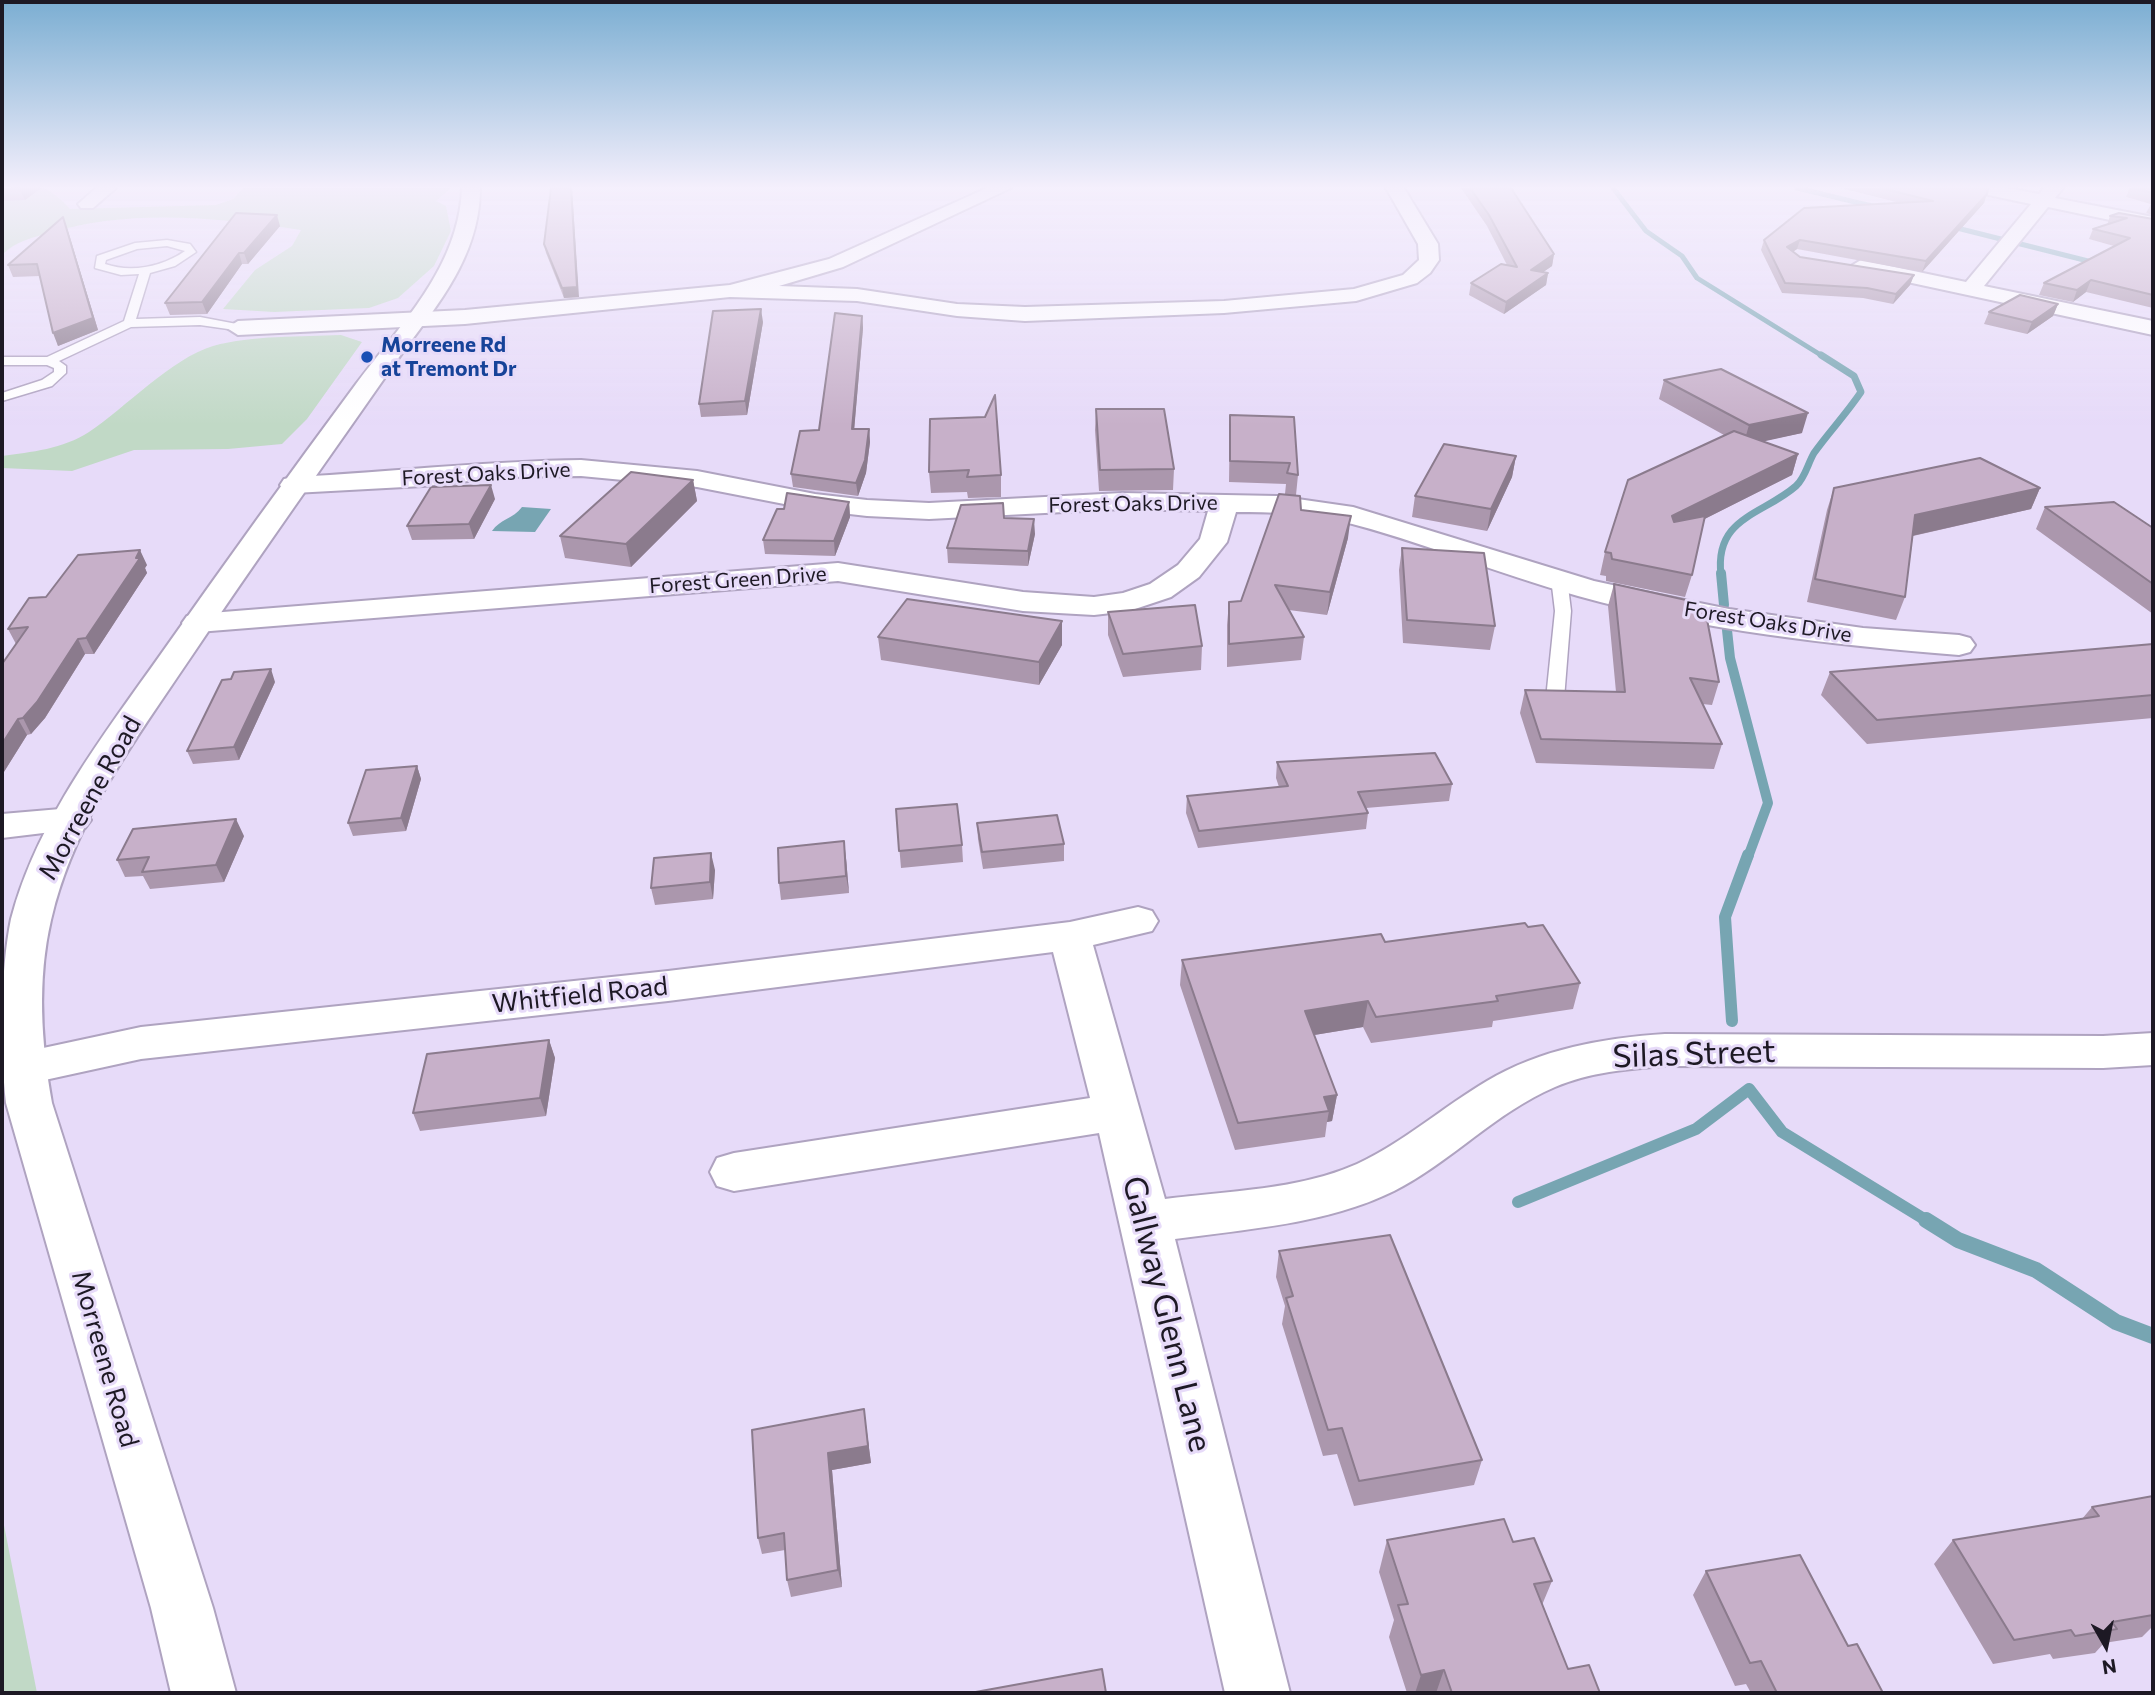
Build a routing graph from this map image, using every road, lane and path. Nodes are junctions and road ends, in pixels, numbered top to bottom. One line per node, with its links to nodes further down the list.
1 (104, 267): 9 (lane)
2 (155, 267): 9 (lane)
3 (448, 267): 13 (street, Morreene Road)
4 (823, 267): 11 (street)
5 (837, 267): 12 (street)
6 (1424, 267): 12 (street)
7 (1858, 267): 10 (street)
8 (1989, 267): 10 (street)
9 (146, 269): 14 (lane)
10 (1971, 289): 16 (street)
11 (730, 291): 12 (street); 13 (street)
12 (857, 295)
13 (414, 320): 15 (street); 20 (street, Morreene Road)
14 (129, 323): 15 (lane); 18 (lane)
15 (238, 328)
16 (2153, 328)
17 (2, 361): 18 (lane)
18 (49, 361): 19 (lane)
19 (2, 397)
20 (294, 485): 21 (street, Forest Oaks Drive); 23 (street, Morreene Road)
21 (1225, 501): 22 (street, Forest Oaks Drive); 23 (street, Forest Green Drive)
22 (1559, 578): 24 (street, Forest Oaks Drive); 25 (lane)
23 (198, 623): 26 (street, Morreene Road)
24 (1959, 645)
25 (1555, 699)
26 (72, 820): 27 (street); 31 (street, Morreene Road)
27 (2, 826)
28 (1138, 921): 29 (street, Whitfield Road)
29 (1070, 936): 31 (street, Whitfield Road); 32 (street, Gallway Glenn Lane)
30 (2153, 1049): 34 (street, Silas Street)
31 (22, 1068): 35 (street, Morreene Road)
32 (1117, 1112): 33 (street); 34 (street, Gallway Glenn Lane)
33 (734, 1172)
34 (1146, 1222): 36 (street, Gallway Glenn Lane)
35 (203, 1693)
36 (1258, 1693)

